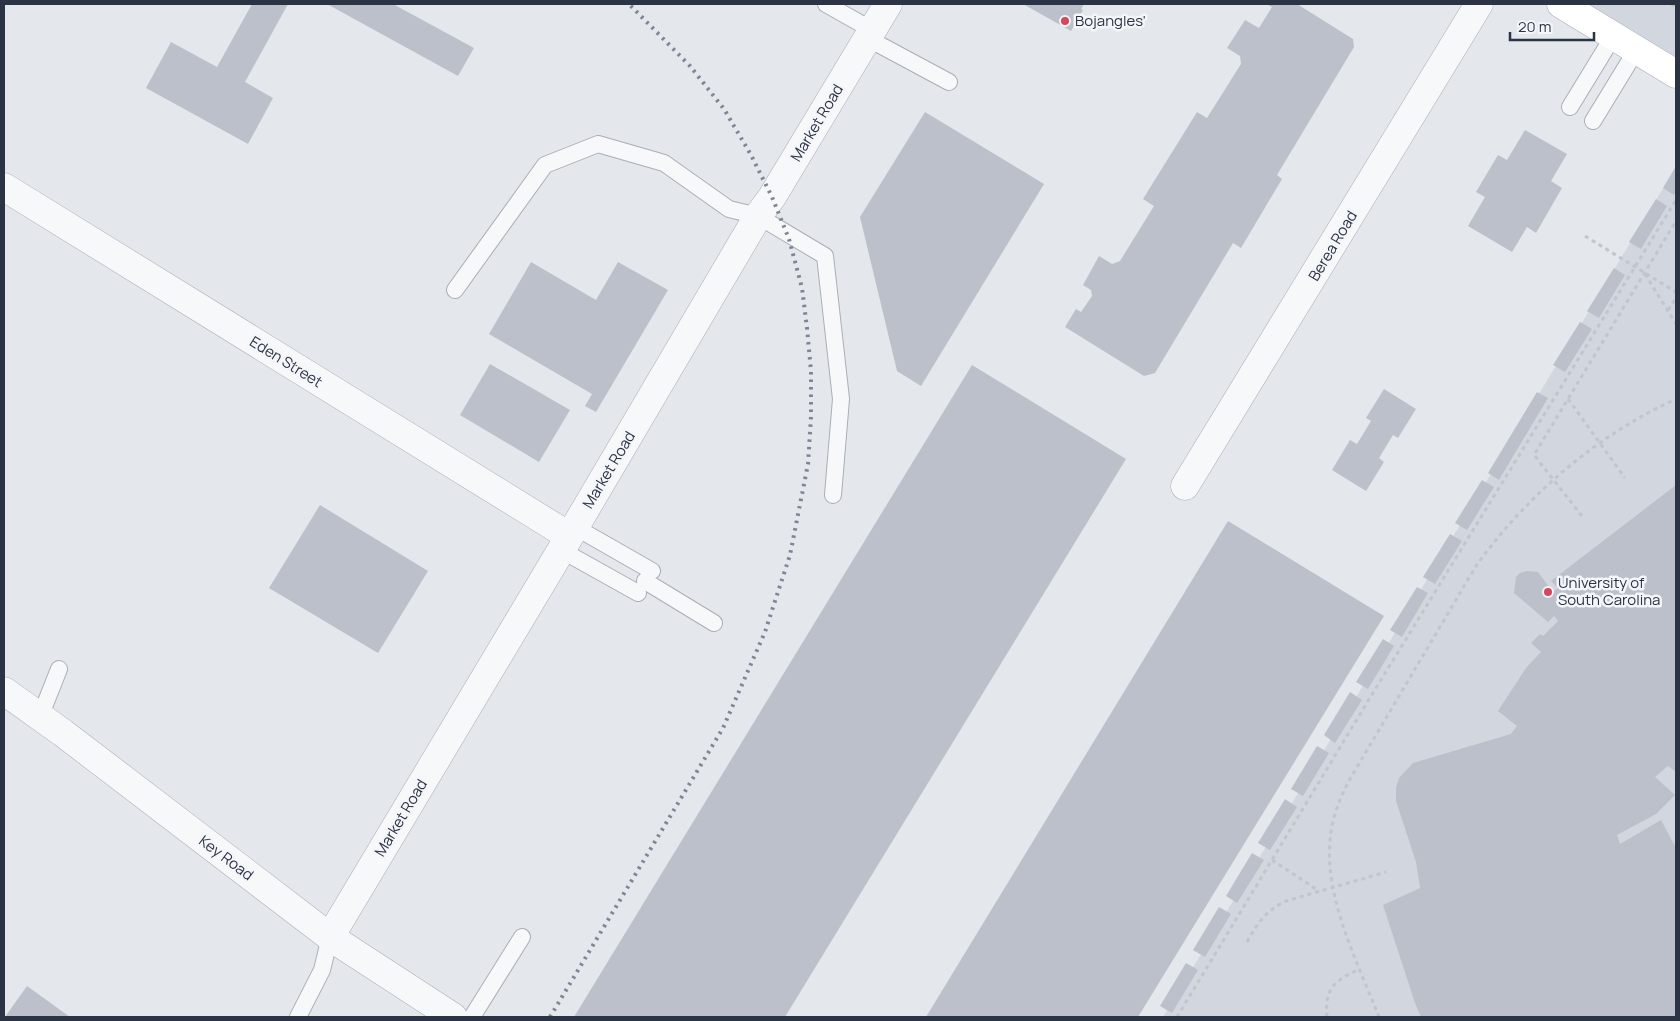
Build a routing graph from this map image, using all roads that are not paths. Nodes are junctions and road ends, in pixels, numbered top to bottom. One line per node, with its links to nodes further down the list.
1 (826, 4): 5 (lane)
2 (888, 4): 5 (street, Market Road)
3 (1478, 4): 15 (street, Berea Road)
4 (1561, 4): 6 (main road)
5 (870, 34): 9 (lane); 13 (street, Market Road)
6 (1614, 35): 7 (main road); 10 (lane)
7 (1637, 49): 8 (main road); 11 (lane)
8 (1676, 74)
9 (949, 82)
10 (1570, 107)
11 (1593, 121)
12 (4, 187): 17 (street, Eden Street)
13 (758, 216): 14 (lane); 16 (lane); 17 (street, Market Road)
14 (455, 290)
15 (1185, 486)
16 (833, 495)
17 (569, 538): 18 (lane); 18 (lane); 23 (street, Market Road)
18 (645, 582): 19 (lane)
19 (714, 623)
20 (59, 669): 22 (lane)
21 (4, 691): 22 (street, Key Road)
22 (40, 717): 23 (street, Key Road)
23 (330, 937): 25 (lane); 26 (street, Key Road)
24 (522, 938): 27 (lane)
25 (298, 1017)
26 (453, 1017)
27 (472, 1017)

